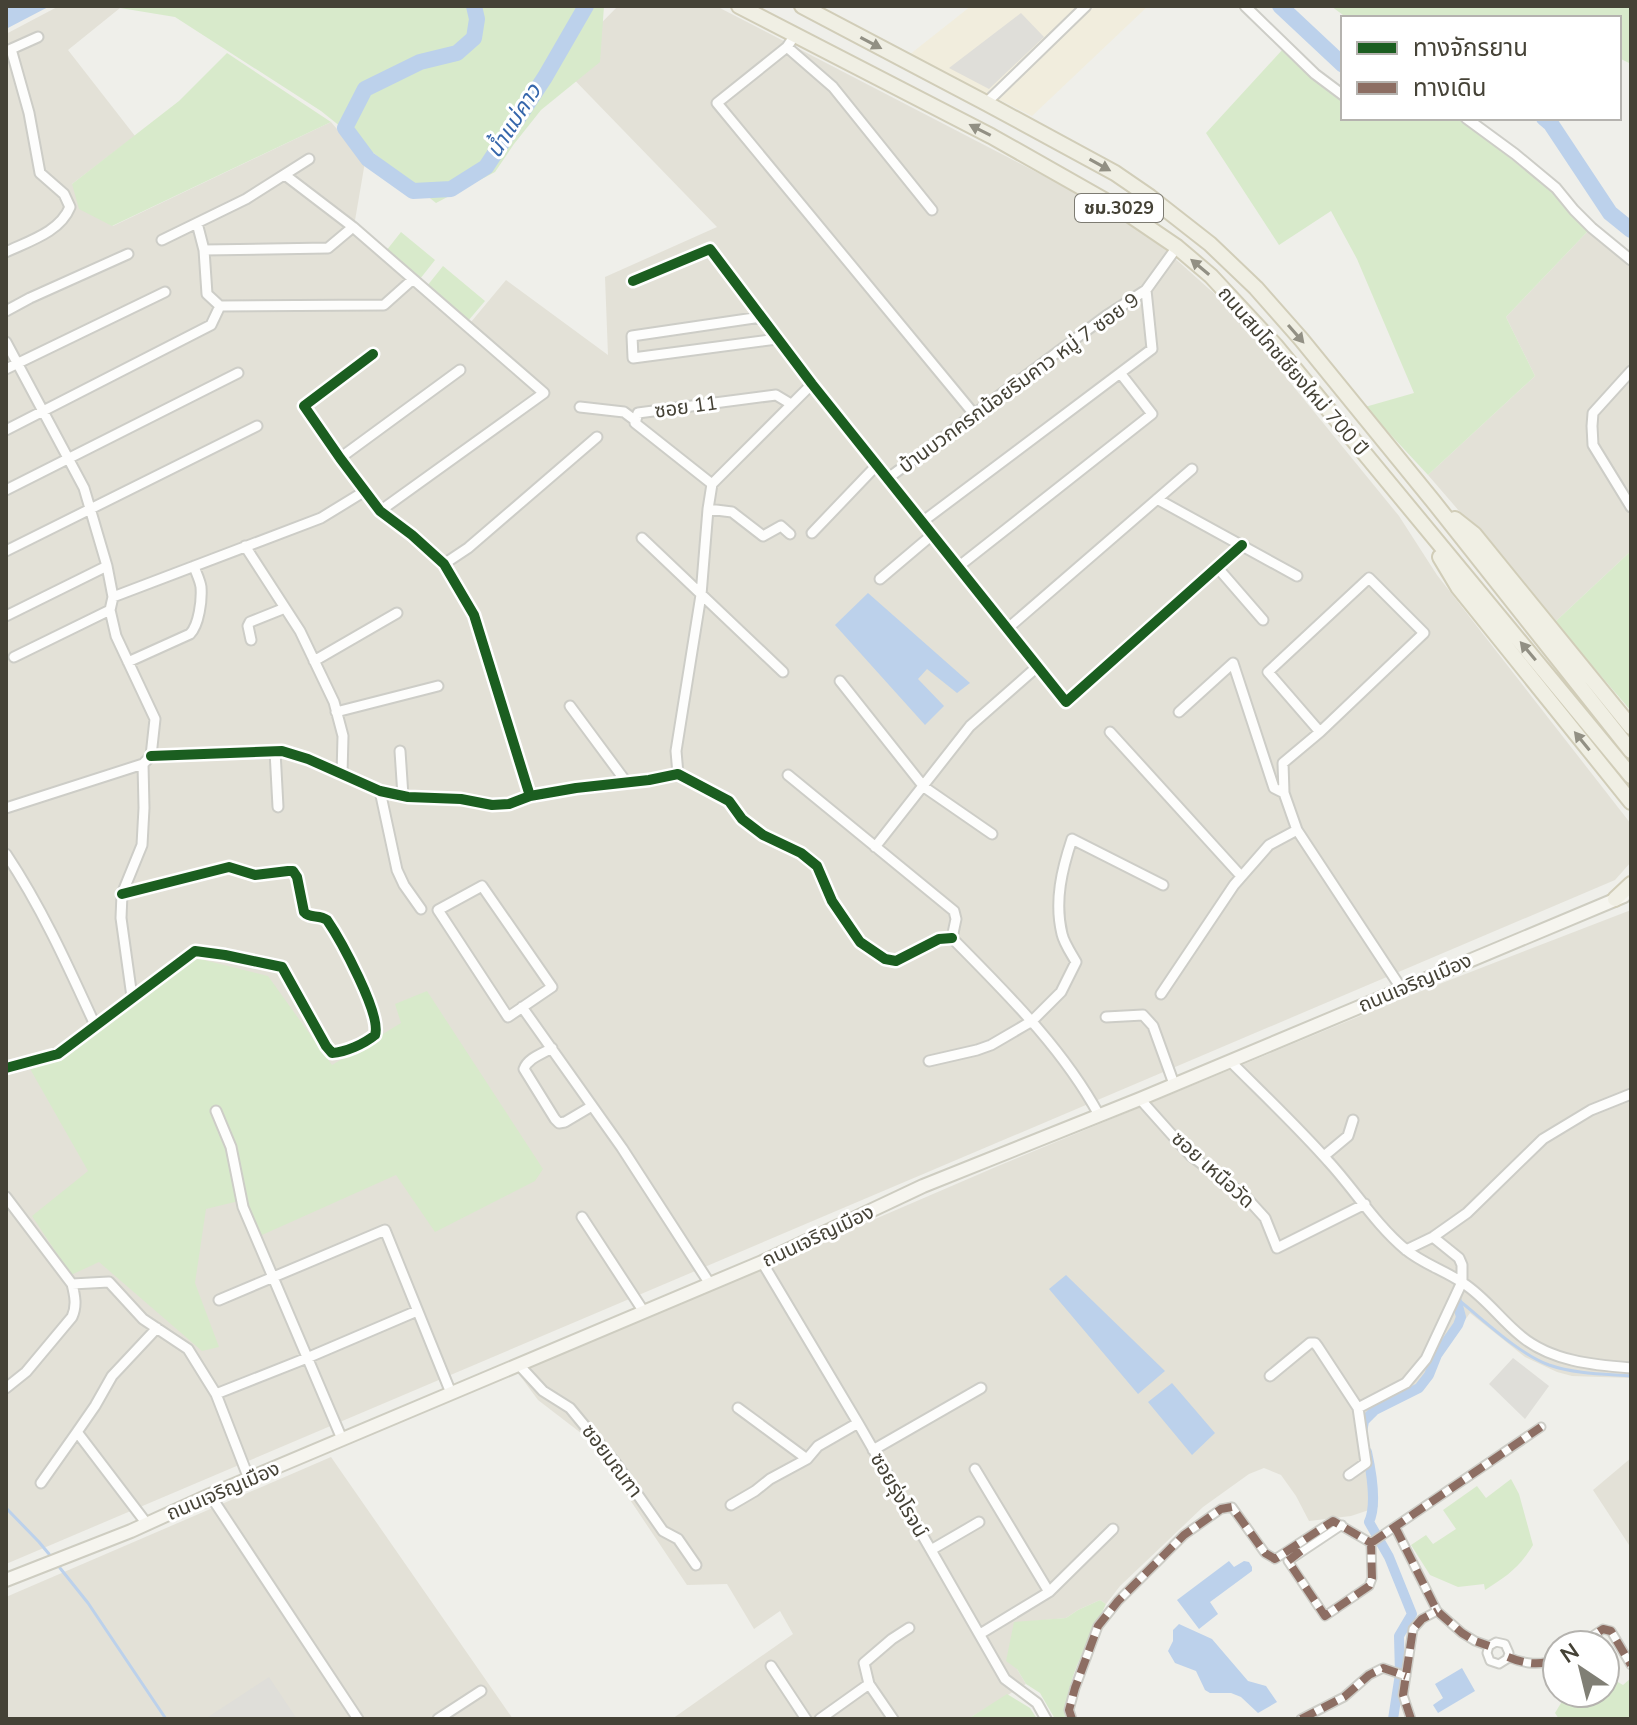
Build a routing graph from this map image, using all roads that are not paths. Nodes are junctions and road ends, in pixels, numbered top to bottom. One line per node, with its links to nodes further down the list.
1 (739, 6): 6 (main road, ถนนสมโภชเชียงใหม่ 700 ปี / ชม.3029)
2 (802, 6): 9 (main road, ถนนสมโภชเชียงใหม่ 700 ปี / ชม.3029, one-way to 9)
3 (1086, 6): 9 (street)
4 (1245, 6): 8 (street)
5 (38, 37): 7 (street)
6 (791, 41): 13 (street); 17 (main road, ถนนสมโภชเชียงใหม่ 700 ปี / ชม.3029, one-way to 6); 42 (street)
7 (9, 50): 19 (street)
8 (1341, 94)
9 (986, 103): 56 (main road, ถนนสมโภชเชียงใหม่ 700 ปี / ชม.3029, one-way to 56)
10 (1469, 120): 21 (street)
11 (309, 159): 12 (street)
12 (285, 175): 14 (street); 15 (street)
13 (932, 210)
14 (197, 223): 16 (street); 18 (street)
15 (353, 227): 18 (street); 22 (street)
16 (162, 240)
17 (1177, 247): 24 (street, บ้านบวกครกน้อยริมคาว หมู่ 7 ซอย 9); 61 (main road, ถนนสมโภชเชียงใหม่ 700 ปี / ชม.3029, one-way to 17)
18 (204, 250): 26 (street)
19 (6, 252)
20 (128, 254): 27 (street)
21 (1631, 260)
22 (412, 280): 26 (street); 60 (street)
23 (633, 281): 28 (street)
24 (1146, 290): 37 (street); 42 (street, บ้านบวกครกน้อยริมคาว หมู่ 7 ซอย 9)
25 (165, 292): 32 (street)
26 (220, 306): 41 (street)
27 (6, 311)
28 (761, 317): 29 (street); 29 (street)
29 (777, 339): 38 (street)
30 (6, 342): 32 (street)
31 (373, 354): 47 (street)
32 (18, 364): 33 (street); 41 (street)
33 (6, 369)
34 (460, 370): 47 (street)
35 (1631, 371): 57 (street)
36 (238, 373): 48 (street)
37 (1121, 374): 62 (street); 73 (street)
38 (812, 384): 39 (street); 49 (street)
39 (791, 404): 43 (street, ซอย 11); 52 (street)
40 (580, 407): 43 (street)
41 (43, 411): 45 (street); 48 (street)
42 (974, 414): 51 (street, บ้านบวกครกน้อยริมคาว หมู่ 7 ซอย 9)
43 (636, 421): 52 (street, ซอย 11)
44 (257, 426): 59 (street)
45 (6, 430)
46 (597, 437): 70 (street)
47 (340, 458): 54 (street)
48 (69, 459): 53 (street); 59 (street)
49 (877, 465): 51 (street); 63 (street)
50 (1192, 469): 55 (street)
51 (887, 479): 62 (street)
52 (712, 484): 58 (street)
53 (6, 490)
54 (365, 491): 60 (street); 68 (street)
55 (1157, 499): 67 (street); 84 (street)
56 (1433, 501): 96 (main road); 101 (main road, ถนนสมโภชเชียงใหม่ 700 ปี / ชม.3029)
57 (1631, 507)
58 (708, 509): 64 (street); 77 (street)
59 (90, 510): 69 (street); 71 (street)
60 (380, 511): 70 (street)
61 (1416, 516): 107 (main road, ถนนสมโภชเชียงใหม่ 700 ปี / ชม.3029, one-way to 61); 114 (main road, one-way to 61)
62 (922, 522): 65 (street)
63 (812, 533)
64 (790, 534)
65 (932, 535): 73 (street); 76 (street)
66 (642, 538): 77 (street)
67 (1242, 545): 74 (street); 75 (street)
68 (245, 546): 72 (street); 79 (street)
69 (6, 551)
70 (444, 564): 113 (street)
71 (107, 566): 78 (street); 82 (street)
72 (194, 566): 78 (street); 88 (street)
73 (958, 567): 84 (street)
74 (1217, 567): 83 (street); 89 (street)
75 (1297, 576)
76 (880, 579)
77 (701, 595): 90 (street); 104 (street)
78 (113, 597): 80 (street)
79 (285, 608): 85 (street); 87 (street)
80 (110, 610): 86 (street); 88 (street)
81 (397, 613): 87 (street)
82 (6, 616)
83 (1263, 620)
84 (1007, 629): 89 (street)
85 (251, 640)
86 (14, 657)
87 (314, 661): 94 (street)
88 (128, 662): 102 (street)
89 (1037, 667): 109 (street)
90 (783, 672)
91 (840, 681): 109 (street)
92 (438, 686): 94 (street)
93 (570, 706): 108 (street)
94 (336, 712): 105 (street)
95 (1179, 712): 111 (street)
96 (1631, 727)
97 (1110, 732): 121 (street)
98 (1320, 732): 98 (street); 111 (street)
99 (275, 751): 102 (street); 105 (street); 115 (street)
100 (400, 751): 112 (street)
101 (1631, 751)
102 (151, 756): 103 (street)
103 (143, 764): 116 (street); 124 (street)
104 (678, 774): 108 (street); 128 (street)
105 (342, 775): 110 (street)
106 (788, 775): 119 (street)
107 (1631, 776)
108 (627, 783): 113 (street)
109 (924, 787): 118 (street); 119 (street)
110 (380, 791): 112 (street); 127 (street)
111 (1284, 793): 117 (street)
112 (403, 796): 113 (street)
113 (530, 796)
114 (1631, 802)
115 (278, 807)
116 (6, 808)
117 (1297, 830): 121 (street); 129 (street)
118 (992, 834)
119 (875, 847): 128 (street)
120 (6, 854): 135 (street)
121 (1241, 876): 130 (street)
122 (1631, 884): 126 (main road)
123 (1163, 885): 134 (street)
124 (122, 894): 131 (street); 131 (street)
125 (1631, 894): 126 (main road)
126 (1615, 899): 129 (main road, ถนนเจริญเมือง)
127 (421, 909)
128 (952, 938): 134 (street)
129 (1401, 988): 138 (main road, ถนนเจริญเมือง)
130 (1161, 994)
131 (132, 997): 135 (street)
132 (522, 1007): 132 (street); 136 (street)
133 (1106, 1017): 140 (street)
134 (1032, 1021): 137 (street); 145 (street)
135 (95, 1025): 139 (street)
136 (552, 1048): 143 (street); 143 (street)
137 (929, 1061)
138 (1230, 1061): 140 (main road, ถนนเจริญเมือง); 147 (street)
139 (6, 1068)
140 (1174, 1084): 142 (main road, ถนนเจริญเมือง)
141 (1631, 1094): 151 (street)
142 (1140, 1099): 145 (main road, ถนนเจริญเมือง); 149 (street, ซอย เหนือวัด)
143 (592, 1106): 157 (street)
144 (216, 1111): 154 (street)
145 (1099, 1115): 153 (main road, ถนนเจริญเมือง)
146 (1353, 1120): 147 (street)
147 (1324, 1156): 149 (street)
148 (6, 1197): 156 (street)
149 (1365, 1204): 152 (street)
150 (582, 1217): 160 (street)
151 (1433, 1237): 152 (street); 155 (street)
152 (1406, 1250): 155 (street)
153 (762, 1262): 157 (main road, ถนนเจริญเมือง); 172 (street, ซอยรุ่งโรจน์)
154 (274, 1277): 158 (street); 159 (street); 162 (street)
155 (1462, 1282): 164 (street); 171 (street)
156 (72, 1284): 161 (street); 166 (street)
157 (710, 1284): 160 (main road, ถนนเจริญเมือง)
158 (219, 1300)
159 (417, 1311): 162 (street); 168 (street)
160 (644, 1312): 163 (main road, ถนนเจริญเมือง)
161 (157, 1328): 169 (street); 174 (street)
162 (307, 1358): 169 (street); 175 (street)
163 (519, 1365): 168 (main road, ถนนเจริญเมือง); 191 (street, ซอยมณฑา)
164 (1631, 1368)
165 (1270, 1376): 171 (street)
166 (6, 1388)
167 (981, 1388): 176 (street)
168 (451, 1393): 175 (main road, ถนนเจริญเมือง)
169 (216, 1394): 180 (street)
170 (738, 1408): 177 (street)
171 (1358, 1408): 179 (street)
172 (858, 1423): 176 (street, ซอยรุ่งโรจน์); 177 (street)
173 (1541, 1427): 188 (street)
174 (77, 1432): 181 (street); 185 (street)
175 (342, 1439): 180 (main road, ถนนเจริญเมือง)
176 (873, 1450): 190 (street, ซอยรุ่งโรจน์)
177 (807, 1459): 183 (street)
178 (975, 1469): 193 (street)
179 (1349, 1475)
180 (249, 1479): 182 (main road, ถนนเจริญเมือง)
181 (41, 1483)
182 (210, 1495): 185 (main road, ถนนเจริญเมือง); 204 (street)
183 (731, 1505)
184 (979, 1522): 190 (street)
185 (147, 1524): 192 (main road, ถนนเจริญเมือง)
186 (1342, 1525): 189 (street); 189 (street); 210 (street)
187 (1113, 1529): 193 (street)
188 (1392, 1529): 189 (street); 194 (street)
189 (1371, 1543)
190 (931, 1550): 196 (street, ซอยรุ่งโรจน์)
191 (696, 1565)
192 (6, 1580)
193 (1049, 1592): 196 (street)
194 (1437, 1611): 197 (street); 201 (street)
195 (909, 1628): 202 (street)
196 (980, 1634): 209 (street, ซอยรุ่งโรจน์)
197 (1489, 1646): 198 (street); 198 (street)
198 (1508, 1657): 199 (street)
199 (1541, 1662)
200 (771, 1666): 206 (street)
201 (1406, 1676): 211 (street); 212 (street)
202 (869, 1684): 207 (street); 208 (street)
203 (481, 1691): 205 (street)
204 (358, 1719)
205 (438, 1719)
206 (806, 1719)
207 (820, 1719)
208 (893, 1719)
209 (1046, 1719)
210 (1072, 1719)
211 (1301, 1719)
212 (1411, 1719)

